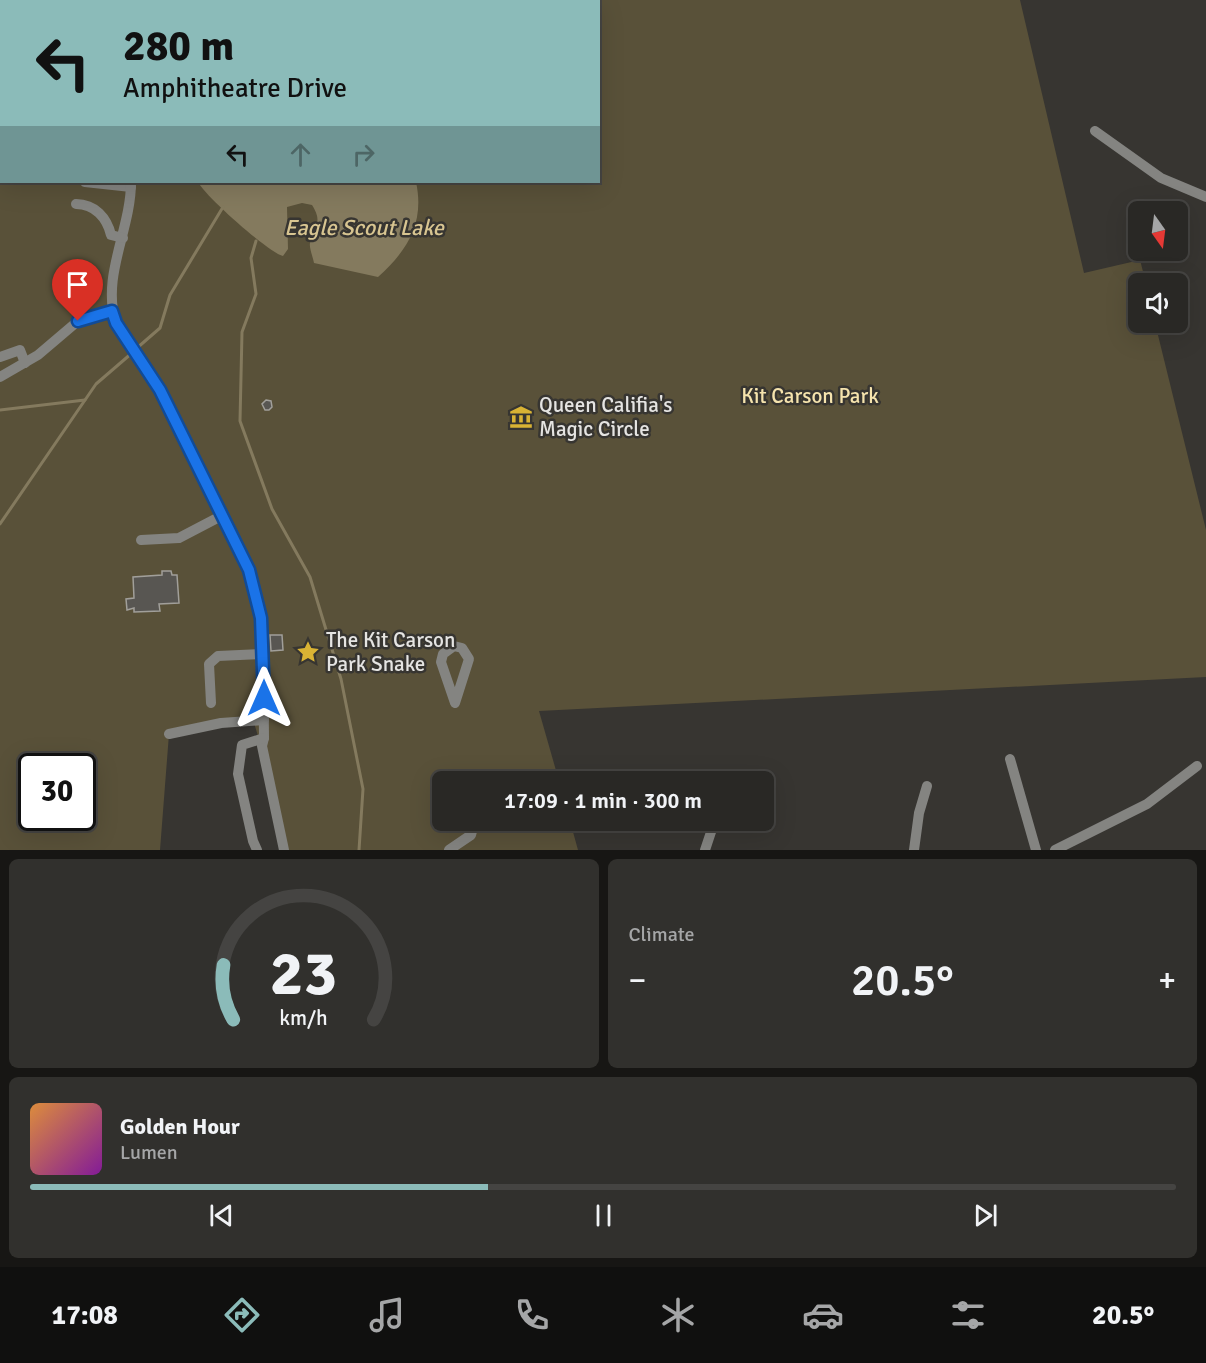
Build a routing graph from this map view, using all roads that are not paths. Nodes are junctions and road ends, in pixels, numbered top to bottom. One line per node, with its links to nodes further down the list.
1 (1095, 131): 4 (street)
2 (108, 183): 3 (street)
3 (131, 184): 6 (street)
4 (1206, 198)
5 (76, 204): 6 (street)
6 (123, 238): 7 (street)
7 (112, 311): 9 (street); 11 (street)
8 (0, 357): 9 (street)
9 (26, 363): 10 (street)
10 (0, 377)
11 (223, 515): 12 (street); 13 (street)
12 (141, 540)
13 (264, 654): 15 (street); 16 (street)
14 (469, 659): 14 (street)
15 (211, 703)
16 (264, 720): 17 (street); 18 (street)
17 (169, 734)
18 (264, 738): 24 (street); 25 (street)
19 (1010, 759): 29 (street)
20 (1197, 766): 30 (street)
21 (927, 786): 28 (street)
22 (472, 831): 26 (street)
23 (711, 831): 27 (street)
24 (257, 850)
25 (284, 850)
26 (449, 850)
27 (705, 850)
28 (914, 850)
29 (1036, 850)
30 (1055, 850)

